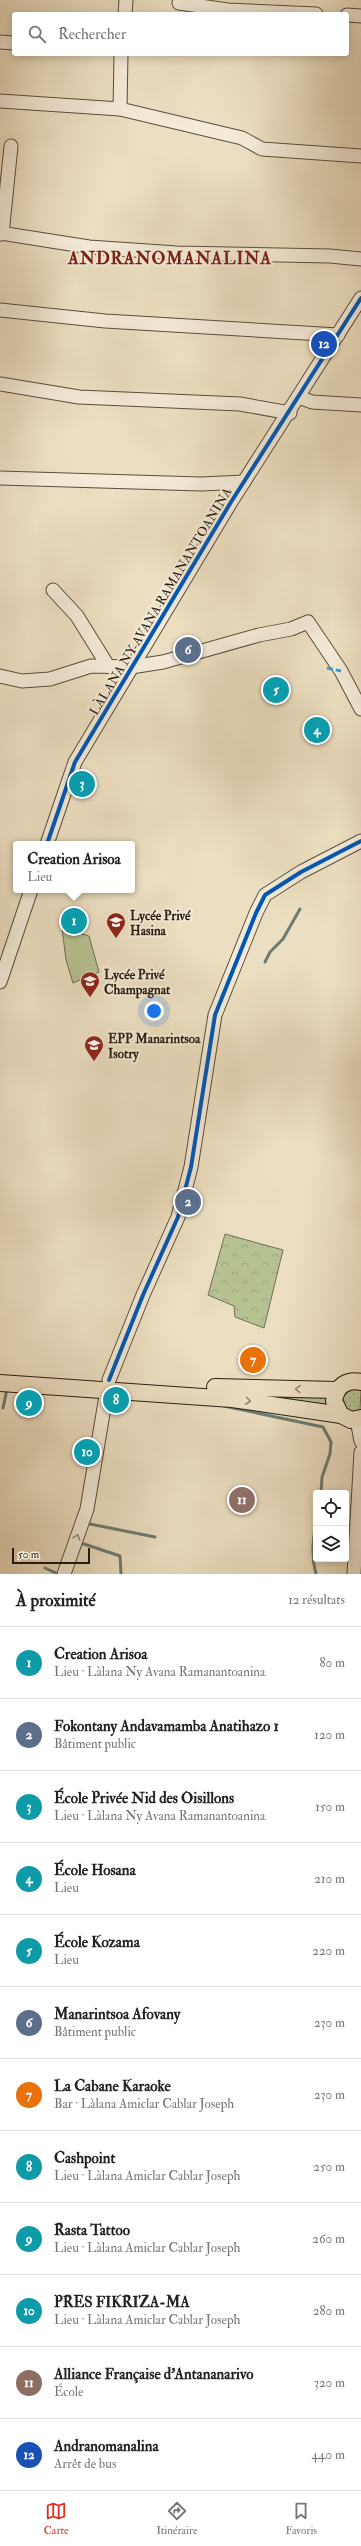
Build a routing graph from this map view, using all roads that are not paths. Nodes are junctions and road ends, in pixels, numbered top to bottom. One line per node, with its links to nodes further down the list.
1 (126, 0): 3 (street)
2 (179, 3): 4 (street)
3 (125, 12)
4 (272, 12)
5 (349, 15): 6 (street)
6 (361, 16)
7 (0, 42): 8 (street)
8 (12, 43)
9 (121, 56): 11 (street)
10 (0, 101): 11 (street)
11 (120, 109): 13 (street)
12 (11, 146): 14 (street)
13 (361, 156)
14 (1, 234): 15 (street)
15 (361, 259)
16 (361, 298): 18 (street, LÀLANA NY AVANA RAMANANTOANINA)
17 (0, 310): 18 (street)
18 (338, 335): 20 (street, LÀLANA NY AVANA RAMANANTOANINA)
19 (0, 384): 22 (street)
20 (299, 397): 21 (street); 22 (street, LÀLANA NY AVANA RAMANANTOANINA)
21 (361, 406)
22 (290, 413): 24 (street, LÀLANA NY AVANA RAMANANTOANINA)
23 (0, 478): 24 (street)
24 (244, 482): 27 (street, LÀLANA NY AVANA RAMANANTOANINA)
25 (53, 590): 26 (street)
26 (108, 666): 27 (street); 30 (street)
27 (131, 667): 29 (street); 32 (street, LÀLANA NY AVANA RAMANANTOANINA)
28 (327, 668): 29 (street)
29 (341, 671): 31 (street)
30 (0, 676)
31 (361, 708)
32 (48, 841)
33 (361, 841): 39 (street)
34 (30, 893): 35 (street)
35 (0, 982)
36 (0, 1373): 39 (main road)
37 (361, 1382): 40 (main road)
38 (0, 1383): 39 (main road)
39 (108, 1385): 40 (main road, one-way to 39); 41 (main road, one-way to 41); 45 (street, one-way to 39)
40 (337, 1390): 41 (main road)
41 (341, 1415): 42 (main road)
42 (359, 1419): 43 (street)
43 (361, 1441)
44 (361, 1452): 46 (street)
45 (64, 1574)
46 (354, 1574)

